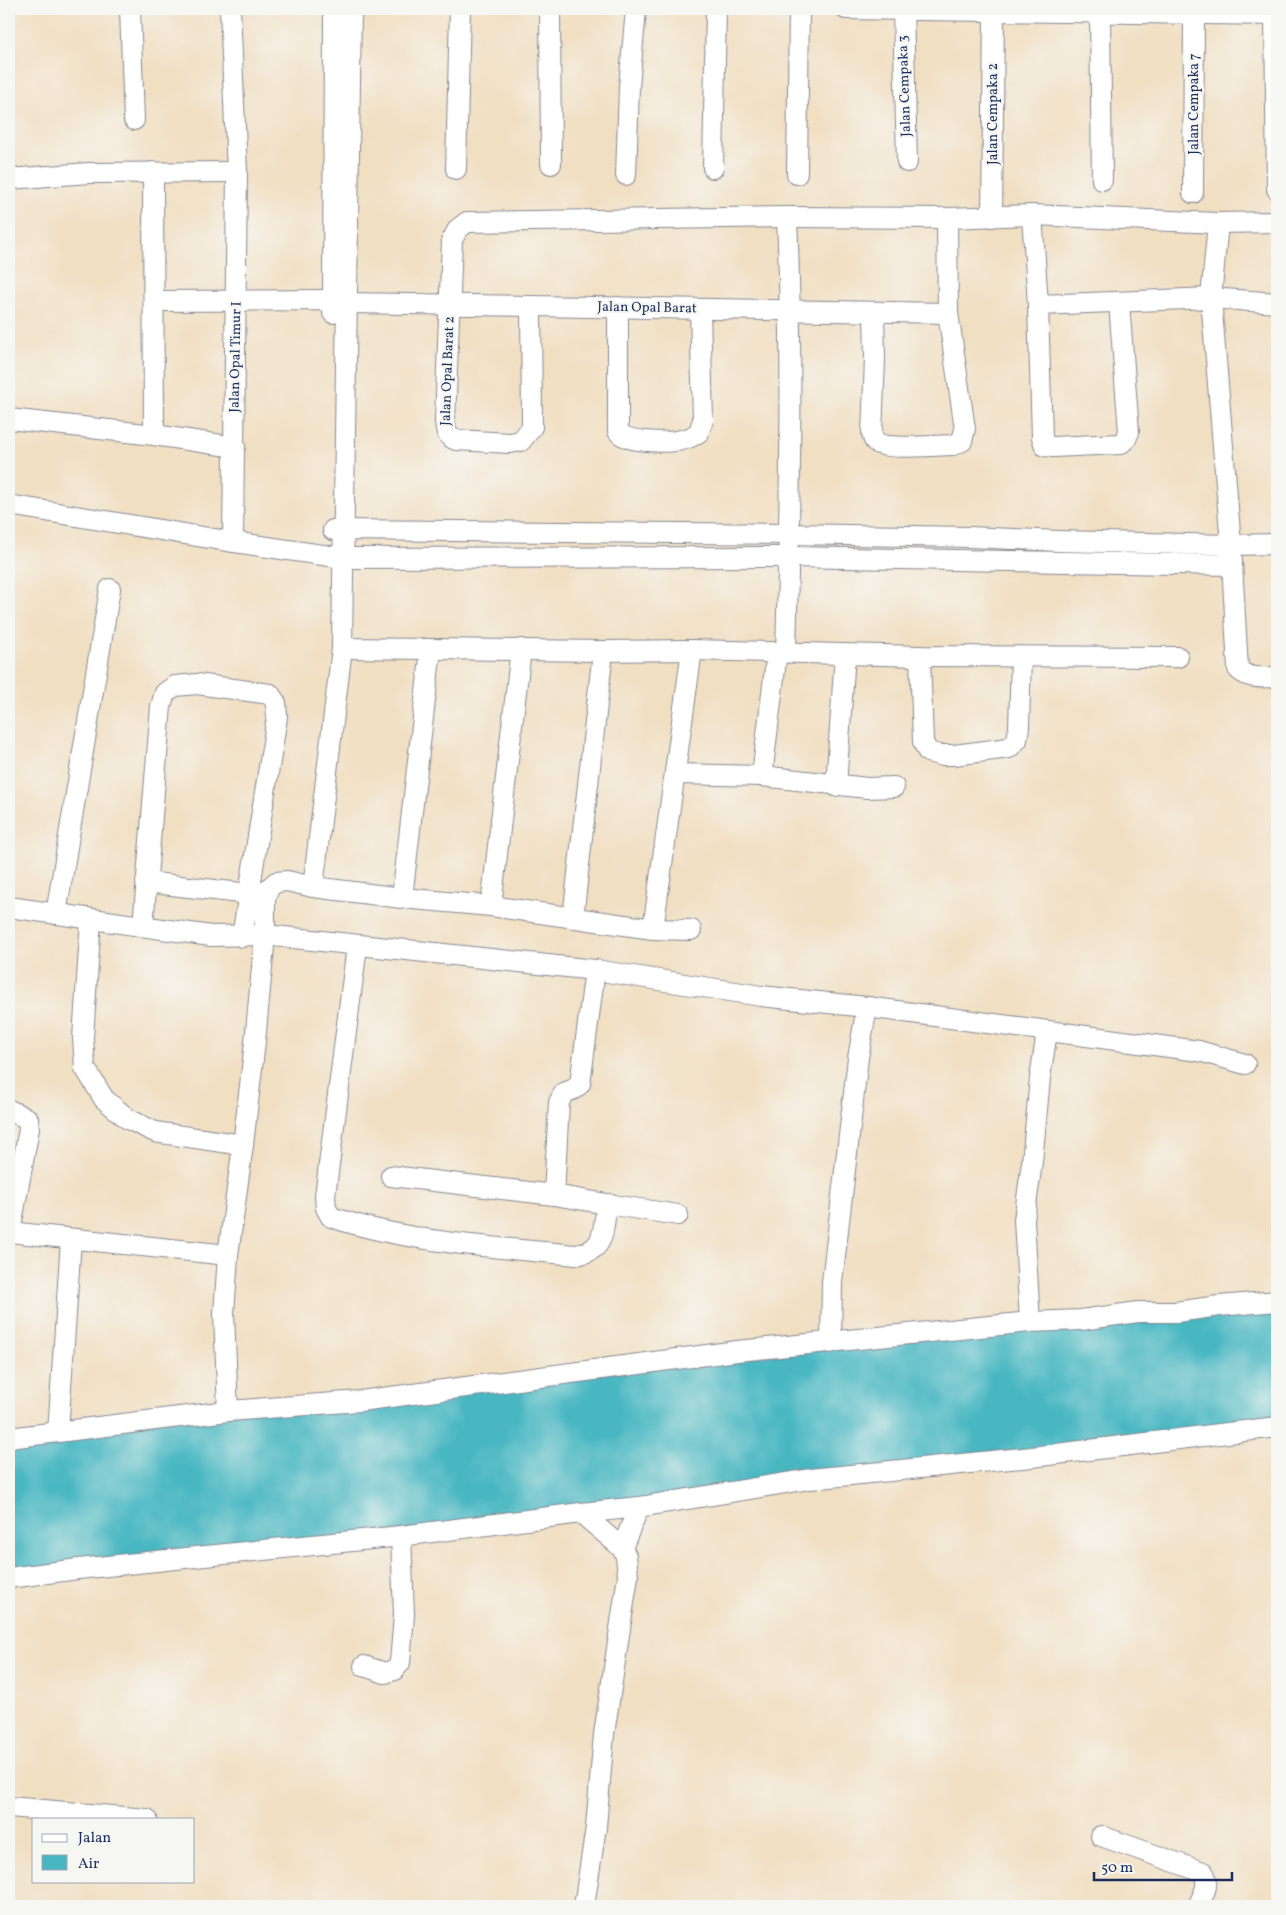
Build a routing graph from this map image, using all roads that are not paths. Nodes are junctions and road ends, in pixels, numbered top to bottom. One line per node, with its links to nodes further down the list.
1 (130, 9): 18 (street)
2 (230, 9): 24 (street, Jalan Opal Timur I)
3 (334, 9): 40 (street)
4 (350, 9): 40 (street)
5 (460, 9): 22 (street)
6 (550, 9): 20 (street)
7 (636, 9): 26 (street)
8 (716, 9): 21 (street)
9 (799, 9): 25 (street)
10 (846, 9): 11 (street)
11 (903, 10): 14 (street); 19 (street, Jalan Cempaka 3)
12 (1039, 10): 13 (street); 14 (street)
13 (1063, 10): 15 (street)
14 (994, 11): 33 (street, Jalan Cempaka 2)
15 (1100, 13): 16 (street); 28 (street)
16 (1194, 14): 17 (street); 30 (street, Jalan Cempaka 7)
17 (1276, 15): 29 (street)
18 (134, 120)
19 (907, 162)
20 (551, 164)
21 (713, 168)
22 (456, 169)
23 (153, 172): 24 (street); 27 (street); 39 (street)
24 (238, 172): 38 (street, Jalan Opal Timur I)
25 (797, 174)
26 (626, 175)
27 (9, 178)
28 (1102, 180)
29 (1277, 189)
30 (1193, 193)
31 (1032, 215): 33 (street, Jalan Opal Barat 2); 36 (street, Jalan Opal Barat 2); 45 (street)
32 (787, 217): 34 (street, Jalan Opal Barat 2); 43 (street, Jalan Opal Barat 2); 48 (street)
33 (992, 217): 34 (street, Jalan Opal Barat 2)
34 (947, 218): 50 (street)
35 (1277, 222): 36 (street, Jalan Opal Barat 2)
36 (1218, 223): 37 (street)
37 (1211, 298): 41 (street); 42 (street); 59 (street)
38 (237, 300): 39 (street, Jalan Opal Barat); 40 (street, Jalan Opal Barat); 53 (street, Jalan Opal Timur I)
39 (154, 301): 52 (street)
40 (340, 301): 43 (street, Jalan Opal Barat); 55 (street)
41 (1277, 302)
42 (1119, 303): 45 (street); 45 (street)
43 (450, 304): 44 (street, Jalan Opal Barat); 44 (street, Jalan Opal Barat 2)
44 (531, 306): 46 (street, Jalan Opal Barat)
45 (1038, 306)
46 (618, 307): 47 (street, Jalan Opal Barat); 47 (street)
47 (700, 309): 48 (street, Jalan Opal Barat)
48 (790, 310): 49 (street, Jalan Opal Barat); 56 (street)
49 (874, 312): 50 (street, Jalan Opal Barat); 50 (street)
50 (948, 313)
51 (9, 419): 52 (street)
52 (154, 435): 53 (street)
53 (235, 447): 57 (street, Jalan Opal Timur I)
54 (9, 505): 57 (street)
55 (339, 531): 56 (street); 60 (street)
56 (788, 534): 59 (street); 61 (street)
57 (234, 542): 60 (street)
58 (1277, 544): 59 (street)
59 (1231, 555): 61 (street); 73 (street)
60 (338, 556): 61 (street); 63 (street)
61 (789, 557): 68 (street)
62 (110, 589): 84 (street)
63 (342, 648): 64 (street); 79 (street)
64 (431, 649): 65 (street); 81 (street)
65 (522, 649): 67 (street); 82 (street)
66 (692, 650): 67 (street); 68 (street); 74 (street)
67 (603, 651): 85 (street)
68 (781, 652): 69 (street); 75 (street)
69 (846, 654): 70 (street); 76 (street)
70 (920, 656): 71 (street); 71 (street)
71 (1021, 657): 72 (street)
72 (1178, 657)
73 (1277, 677)
74 (676, 774): 75 (street); 88 (street)
75 (762, 776): 76 (street)
76 (836, 786): 77 (street)
77 (894, 787)
78 (146, 882): 80 (street); 80 (street); 87 (street)
79 (313, 887): 81 (street); 90 (street)
80 (249, 894): 91 (street)
81 (402, 898): 82 (street)
82 (491, 906): 85 (street)
83 (9, 907): 84 (street)
84 (56, 914): 86 (street)
85 (574, 918): 88 (street)
86 (91, 919): 87 (street); 98 (street)
87 (143, 926): 91 (street)
88 (653, 929): 89 (street)
89 (691, 930)
90 (264, 935): 91 (street); 92 (street); 98 (street)
91 (242, 937)
92 (357, 946): 93 (street); 101 (street)
93 (595, 970): 94 (street); 100 (street)
94 (867, 1007): 95 (street); 108 (street)
95 (1046, 1032): 96 (street); 107 (street)
96 (1245, 1064)
97 (9, 1110): 103 (street)
98 (244, 1145): 105 (street)
99 (391, 1176): 100 (street)
100 (554, 1195): 101 (street)
101 (607, 1204): 102 (street)
102 (678, 1215)
103 (9, 1232): 104 (street)
104 (71, 1240): 105 (street); 111 (street)
105 (228, 1255): 109 (street)
106 (1277, 1301): 107 (street)
107 (1030, 1322): 108 (street)
108 (831, 1343): 109 (street)
109 (228, 1411): 111 (street)
110 (1277, 1427): 113 (street)
111 (58, 1432): 112 (street)
112 (9, 1438)
113 (639, 1507): 114 (street); 116 (street)
114 (581, 1513): 115 (street); 116 (street)
115 (401, 1536): 117 (street); 118 (street)
116 (622, 1548): 122 (street)
117 (9, 1578)
118 (364, 1666)
119 (9, 1806): 120 (street)
120 (136, 1818)
121 (1101, 1836): 123 (street)
122 (584, 1906)
123 (1198, 1906)

